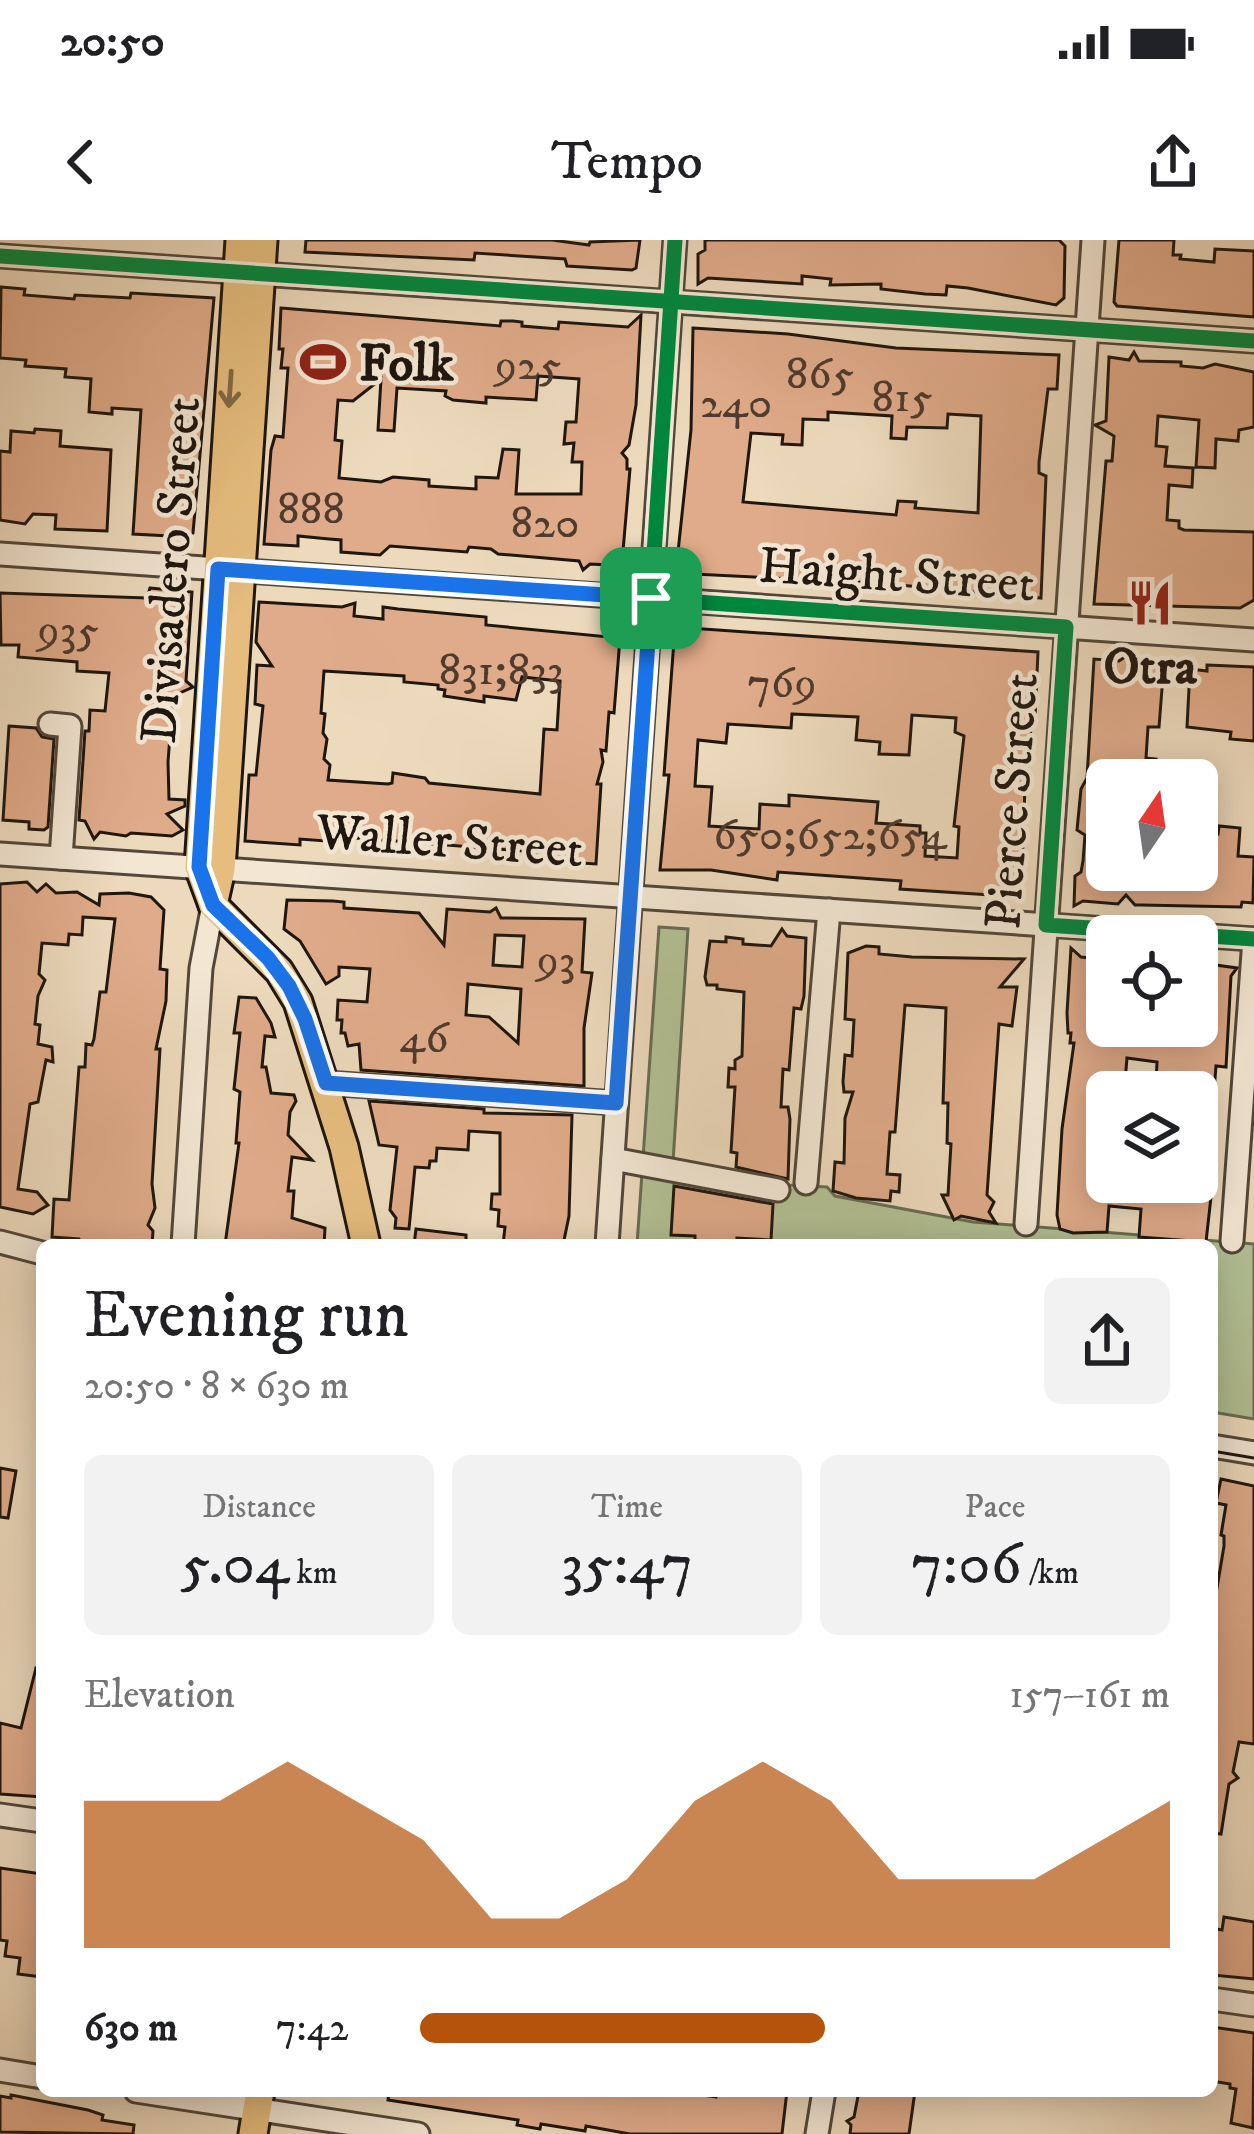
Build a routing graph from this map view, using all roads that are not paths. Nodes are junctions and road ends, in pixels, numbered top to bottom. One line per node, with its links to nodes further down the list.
1 (240, 240): 6 (main road, Divisadero Street)
2 (263, 240): 6 (main road, Divisadero Street)
3 (675, 240): 7 (street)
4 (1093, 240): 8 (street, Pierce Street)
5 (0, 256): 6 (street)
6 (249, 273): 7 (street); 11 (main road, Divisadero Street)
7 (671, 302): 8 (street); 12 (street)
8 (1087, 330): 9 (street); 13 (street, Pierce Street)
9 (1254, 341)
10 (0, 554): 11 (street, Haight Street)
11 (229, 570): 12 (street, Haight Street); 18 (main road, Divisadero Street)
12 (651, 598): 13 (street, Haight Street); 19 (street)
13 (1066, 627): 14 (street, Haight Street); 22 (street, Pierce Street)
14 (1254, 640)
15 (50, 724): 17 (street)
16 (0, 854): 17 (street, Waller Street)
17 (61, 858): 18 (street, Waller Street)
18 (210, 868): 19 (street, Waller Street); 20 (main road, Divisadero Street)
19 (630, 897): 21 (street, Waller Street); 25 (street)
20 (213, 905): 24 (main road); 30 (street)
21 (829, 910): 22 (street, Waller Street); 27 (street)
22 (1046, 925): 23 (street, Waller Street); 29 (street, Pierce Street)
23 (1254, 939): 33 (street)
24 (326, 1083): 25 (street); 31 (main road)
25 (616, 1103): 26 (street)
26 (613, 1159): 28 (street); 32 (street)
27 (806, 1184)
28 (778, 1190)
29 (1026, 1224)
30 (183, 1239)
31 (365, 1239)
32 (607, 1239)
33 (1232, 1241)
34 (0, 1242): 35 (street)
35 (36, 1251)
36 (1218, 1447): 37 (street)
37 (1254, 1453)
38 (0, 1815): 39 (street)
39 (36, 1821)
40 (1218, 2000): 41 (street)
41 (1254, 2005)
42 (0, 2070): 43 (street)
43 (36, 2076)
44 (171, 2097): 46 (street)
45 (823, 2097): 48 (street)
46 (257, 2112): 47 (street)
47 (418, 2134)
48 (817, 2134)

